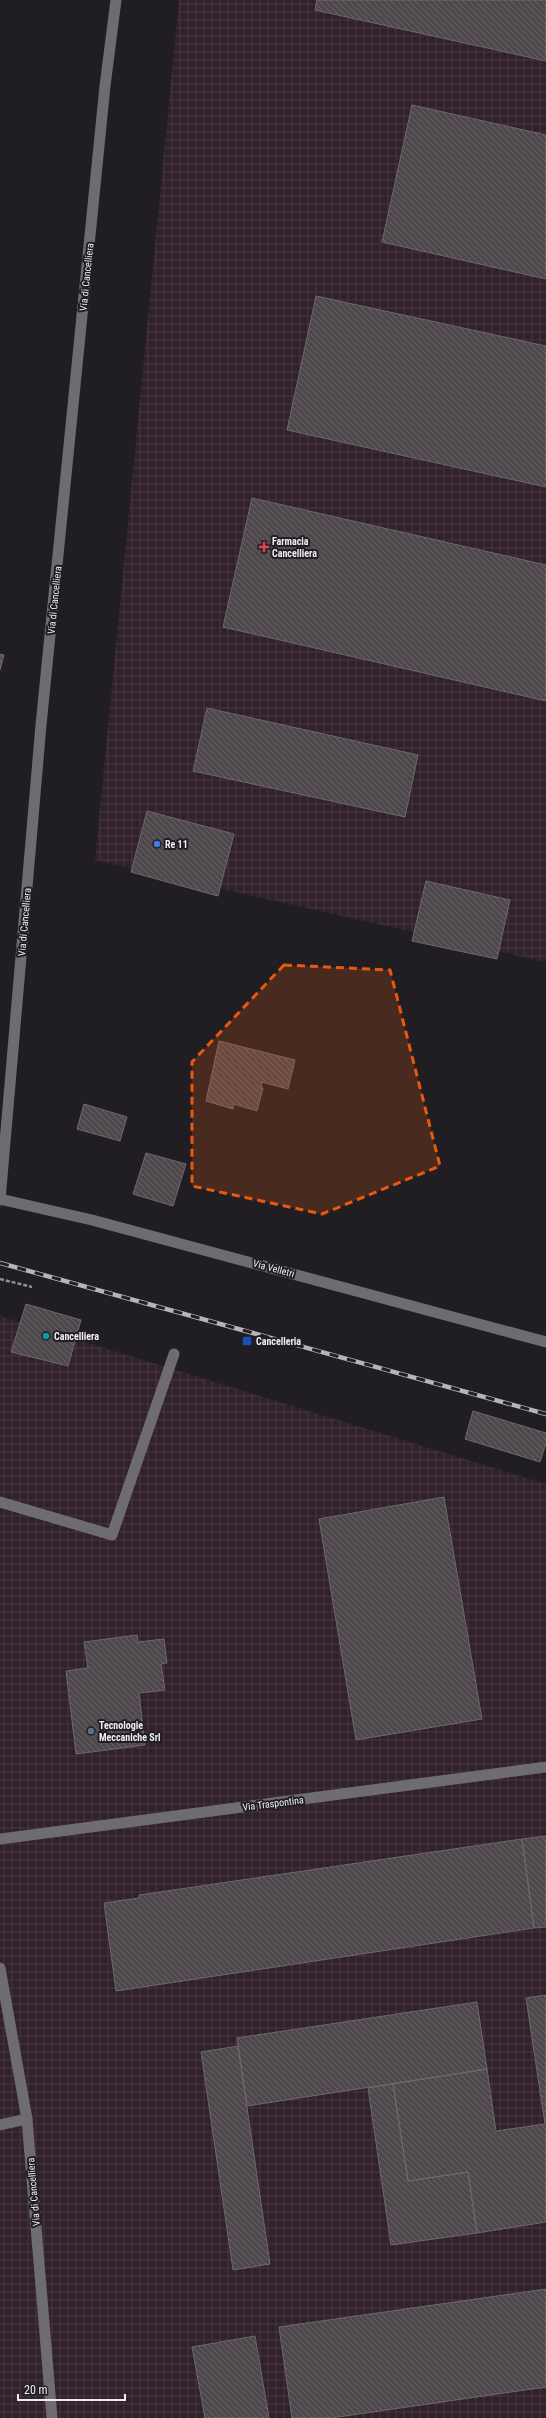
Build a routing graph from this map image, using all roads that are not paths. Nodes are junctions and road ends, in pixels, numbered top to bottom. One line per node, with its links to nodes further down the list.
1 (116, 0): 2 (street, Via di Cancelliera)
2 (0, 1200): 3 (street, Via Velletri)
3 (546, 1342)
4 (174, 1354): 5 (street)
5 (0, 1502)
6 (546, 1767): 7 (street, Via Traspontina)
7 (0, 1839)
8 (0, 1968): 9 (street, Via di Cancelliera)
9 (27, 2118): 10 (street); 11 (street, Via di Cancelliera)
10 (0, 2125)
11 (52, 2418)

